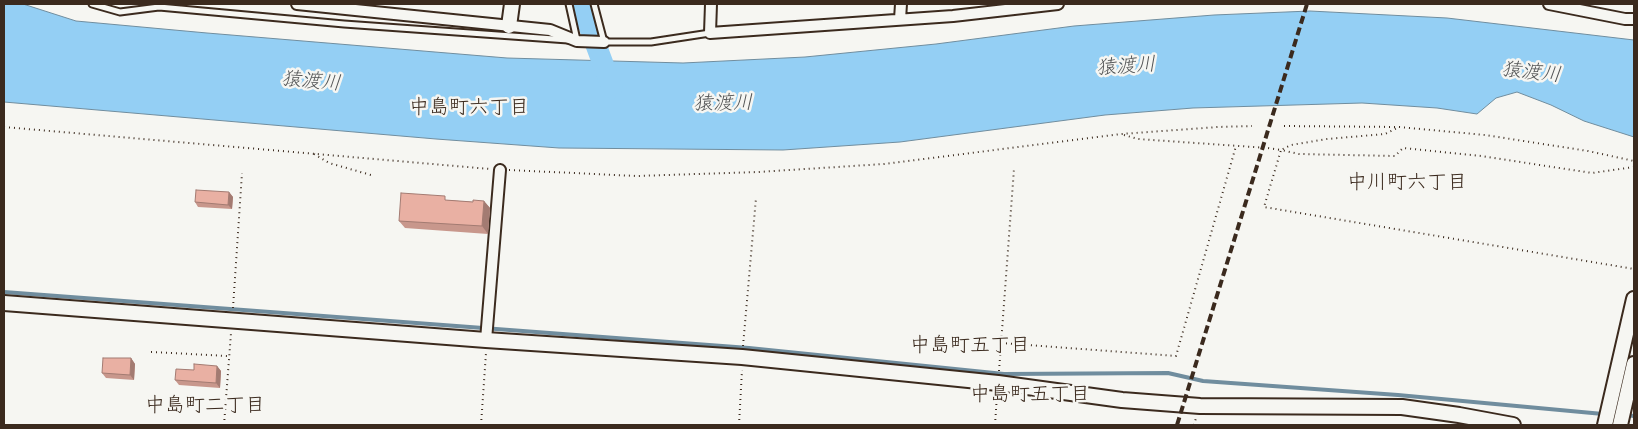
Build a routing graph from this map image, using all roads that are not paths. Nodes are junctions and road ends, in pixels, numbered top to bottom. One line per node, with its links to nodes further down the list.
1 (92, 4): 15 (lane)
2 (297, 4): 10 (street)
3 (512, 4): 13 (street)
4 (569, 4): 15 (lane)
5 (594, 4): 16 (lane)
6 (711, 4): 14 (street)
7 (900, 4): 11 (street)
8 (1058, 4): 11 (street)
9 (1549, 4): 12 (street)
10 (336, 6): 13 (street)
11 (900, 19): 14 (street)
12 (1634, 19)
13 (509, 26): 15 (street)
14 (710, 33): 16 (lane)
15 (577, 41): 16 (street)
16 (604, 42)
17 (500, 170): 20 (street)
18 (1634, 299): 22 (street)
19 (4, 304): 20 (street)
20 (487, 338): 24 (street)
21 (1634, 364): 22 (street)
22 (1618, 399): 23 (street); 25 (street)
23 (1605, 424)
24 (1513, 425)
25 (1620, 425)

